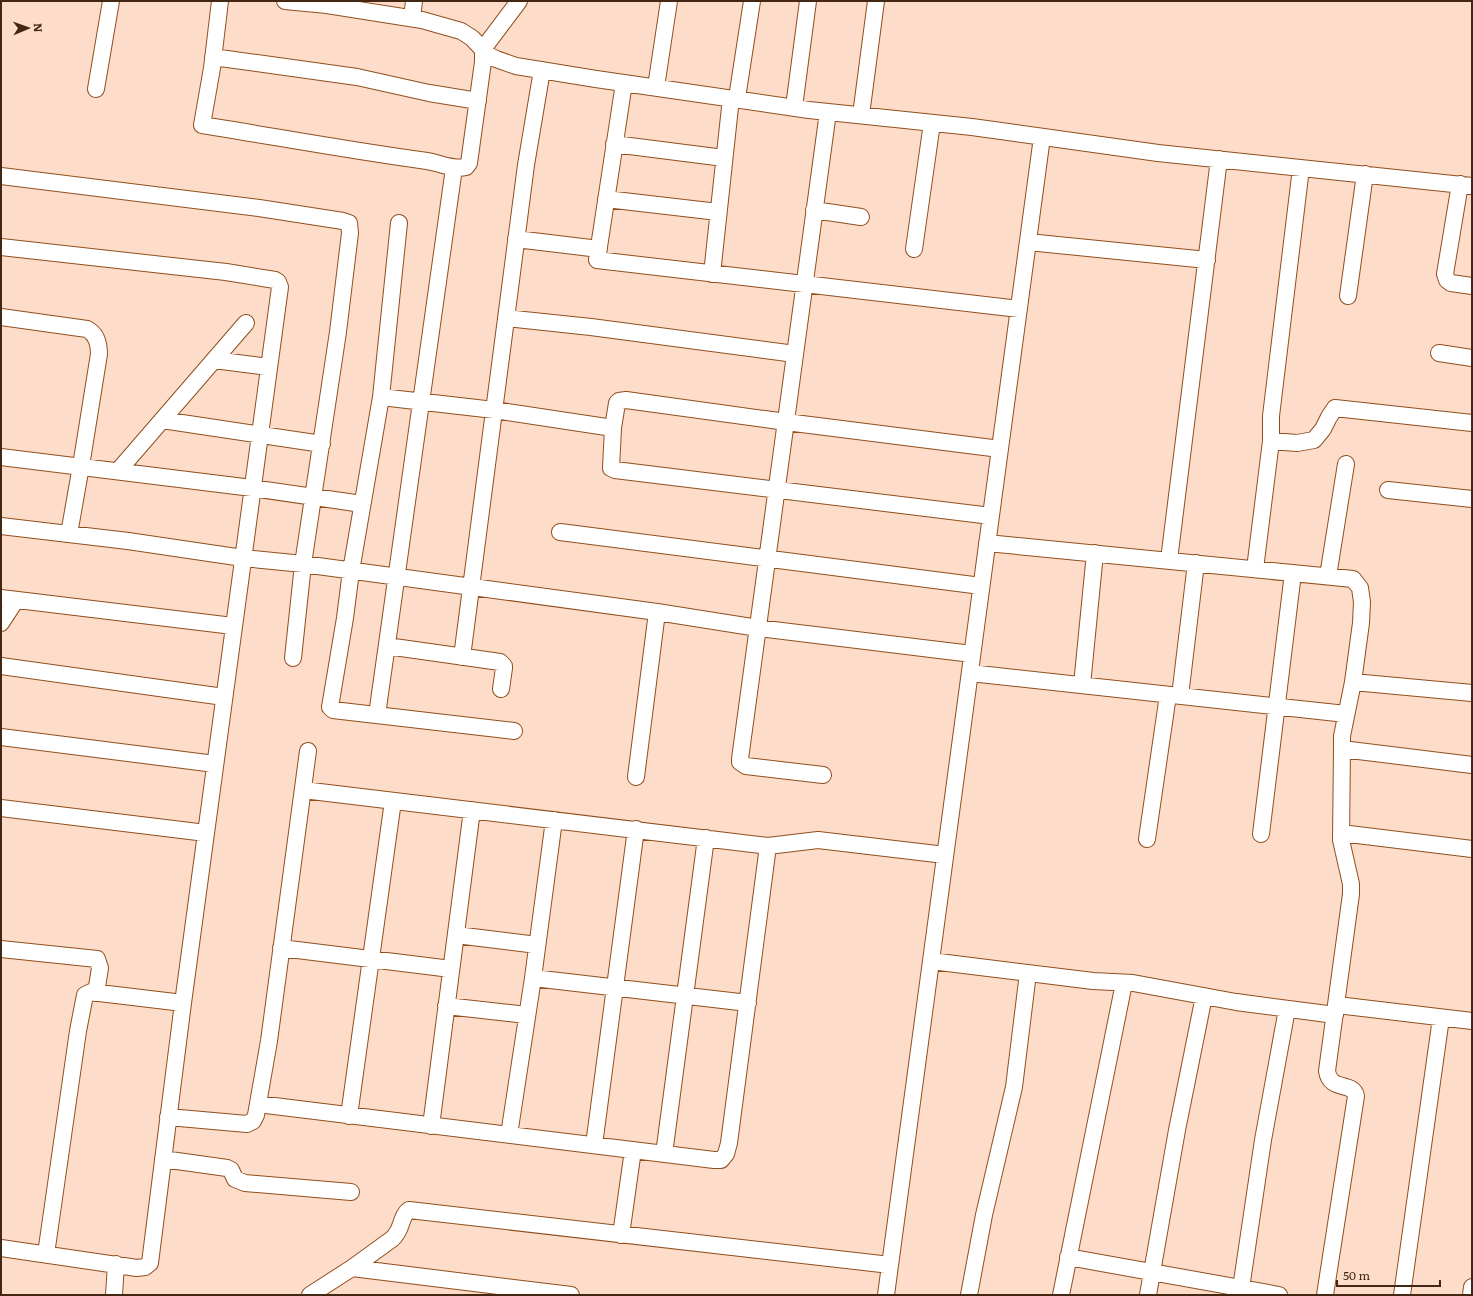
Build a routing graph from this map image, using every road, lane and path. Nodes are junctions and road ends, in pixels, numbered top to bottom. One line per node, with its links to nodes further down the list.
1 (111, 1): 16 (street)
2 (220, 1): 12 (street)
3 (285, 1): 10 (street)
4 (414, 1): 10 (street)
5 (519, 1): 11 (street)
6 (669, 1): 15 (street)
7 (752, 1): 17 (street)
8 (808, 1): 19 (street)
9 (876, 1): 21 (street)
10 (412, 18): 11 (street)
11 (483, 49): 13 (street); 18 (street)
12 (213, 57): 18 (street); 27 (street)
13 (542, 70): 14 (street); 37 (street)
14 (624, 83): 15 (street); 24 (street)
15 (656, 87): 17 (street)
16 (96, 88)
17 (734, 98): 19 (street); 25 (street)
18 (478, 101): 27 (street)
19 (794, 107): 20 (street)
20 (828, 112): 21 (street); 33 (street)
21 (861, 115): 22 (street)
22 (932, 123): 23 (street); 41 (street)
23 (1042, 137): 26 (street); 38 (street)
24 (614, 144): 25 (street); 32 (street)
25 (724, 158): 34 (street)
26 (1219, 159): 28 (street); 42 (street)
27 (454, 168): 57 (street)
28 (1301, 168): 29 (street); 64 (street)
29 (1365, 174): 31 (street); 46 (street)
30 (1, 176): 65 (street)
31 (1466, 185): 45 (street)
32 (606, 199): 34 (street); 40 (street)
33 (814, 210): 35 (street); 44 (street)
34 (718, 212): 43 (street)
35 (861, 216)
36 (399, 223): 56 (street)
37 (516, 239): 40 (street); 49 (street)
38 (1028, 242): 42 (street); 47 (street)
39 (1, 247): 55 (street)
40 (599, 249): 43 (street)
41 (914, 249)
42 (1207, 260): 85 (street)
43 (712, 274): 44 (street)
44 (805, 284): 47 (street); 52 (street)
45 (1472, 286)
46 (1348, 296)
47 (1019, 309): 66 (street)
48 (1, 317): 69 (street)
49 (506, 318): 52 (street); 58 (street)
50 (246, 323): 54 (street)
51 (1439, 353): 53 (street)
52 (795, 354): 60 (street)
53 (1472, 358)
54 (214, 360): 55 (street); 59 (street)
55 (269, 367): 63 (street)
56 (381, 397): 57 (street); 76 (street)
57 (421, 402): 58 (street); 92 (street)
58 (494, 410): 62 (street); 94 (street)
59 (162, 420): 63 (street); 70 (street)
60 (786, 422): 62 (street); 66 (street); 73 (street)
61 (1472, 423): 64 (street)
62 (613, 428): 73 (street)
63 (260, 435): 65 (street); 71 (street)
64 (1271, 441): 88 (street)
65 (322, 444): 74 (street)
66 (1000, 449): 77 (street)
67 (1, 457): 69 (street)
68 (1346, 464): 91 (street)
69 (82, 466): 70 (street); 80 (street)
70 (118, 471): 71 (street)
71 (252, 488): 74 (street); 83 (street)
72 (1388, 490): 75 (street)
73 (776, 491): 77 (street); 84 (street)
74 (314, 496): 76 (street); 87 (street)
75 (1472, 499)
76 (362, 504): 89 (street)
77 (991, 516): 81 (street)
78 (1, 526): 80 (street)
79 (560, 532): 84 (street)
80 (69, 534): 83 (street)
81 (987, 543): 82 (street); 93 (street)
82 (1095, 553): 85 (street); 107 (street)
83 (243, 558): 87 (street); 98 (street)
84 (767, 559): 93 (street); 99 (street)
85 (1169, 560): 86 (street)
86 (1196, 563): 88 (street); 110 (street)
87 (303, 564): 89 (street); 103 (street)
88 (1255, 569): 90 (street)
89 (351, 571): 92 (street); 114 (street)
90 (1293, 573): 91 (street); 112 (street)
91 (1328, 576): 106 (street)
92 (396, 577): 94 (street); 100 (street)
93 (981, 586): 101 (street)
94 (471, 588): 96 (street); 102 (street)
95 (8, 599): 97 (street); 98 (street)
96 (657, 612): 99 (street); 122 (street)
97 (1, 623)
98 (234, 626): 111 (street)
99 (758, 628): 101 (street); 121 (street)
100 (387, 646): 102 (street); 114 (street)
101 (972, 654): 105 (street)
102 (462, 657): 108 (street)
103 (293, 658)
104 (1, 666): 111 (street)
105 (970, 673): 107 (street); 136 (street)
106 (1353, 682): 109 (street); 113 (street)
107 (1082, 685): 110 (street)
108 (501, 689)
109 (1472, 694)
110 (1174, 695): 112 (street); 133 (street)
111 (224, 697): 119 (street)
112 (1276, 707): 113 (street); 131 (street)
113 (1346, 714): 117 (street)
114 (377, 715): 115 (street)
115 (514, 731)
116 (1, 737): 119 (street)
117 (1342, 749): 120 (street); 130 (street)
118 (308, 751): 123 (street)
119 (215, 764): 129 (street)
120 (1472, 766)
121 (823, 775)
122 (636, 777)
123 (303, 790): 124 (street); 139 (street)
124 (393, 801): 126 (street); 141 (street)
125 (1, 808): 129 (street)
126 (472, 810): 127 (street); 137 (street)
127 (554, 820): 128 (street); 138 (street)
128 (636, 829): 132 (street); 147 (street)
129 (206, 833): 152 (street)
130 (1342, 833): 135 (street); 155 (street)
131 (1261, 834)
132 (706, 838): 134 (street); 149 (street)
133 (1147, 839)
134 (768, 846): 136 (street); 151 (street)
135 (1472, 848)
136 (945, 855): 142 (street)
137 (456, 935): 138 (street); 143 (street)
138 (537, 945): 145 (street)
139 (281, 948): 141 (street); 159 (street)
140 (1, 949): 148 (street)
141 (371, 960): 143 (street); 160 (street)
142 (930, 961): 144 (street); 174 (street)
143 (451, 969): 153 (street)
144 (1028, 973): 146 (street); 184 (street)
145 (533, 978): 147 (street); 156 (street)
146 (1124, 982): 150 (street); 172 (street)
147 (614, 987): 149 (street); 164 (street)
148 (96, 993): 152 (street); 171 (street)
149 (685, 996): 151 (street); 166 (street)
150 (1204, 996): 154 (street); 176 (street)
151 (748, 1002): 166 (street)
152 (183, 1003): 161 (street)
153 (446, 1006): 156 (street); 162 (street)
154 (1287, 1009): 155 (street); 179 (street)
155 (1336, 1010): 157 (street); 188 (street)
156 (527, 1015): 163 (street)
157 (1441, 1018): 158 (street); 189 (street)
158 (1472, 1021)
159 (258, 1104): 160 (street); 161 (street)
160 (349, 1116): 162 (street)
161 (168, 1117): 167 (street)
162 (431, 1126): 163 (street)
163 (509, 1135): 164 (street)
164 (594, 1145): 165 (street)
165 (633, 1150): 166 (street); 169 (street)
166 (664, 1154)
167 (163, 1159): 168 (street); 173 (street)
168 (351, 1192)
169 (621, 1235): 174 (street); 175 (street)
170 (1, 1248): 171 (street)
171 (46, 1254): 173 (street)
172 (1068, 1256): 176 (street); 185 (street)
173 (116, 1264): 180 (street)
174 (890, 1264): 183 (street)
175 (352, 1268): 178 (street); 182 (street)
176 (1153, 1271): 179 (street); 186 (street)
177 (1472, 1287): 190 (street)
178 (326, 1289): 181 (street)
179 (1240, 1292): 187 (street)
180 (114, 1295)
181 (310, 1295)
182 (571, 1295)
183 (886, 1295)
184 (969, 1295)
185 (1061, 1295)
186 (1148, 1295)
187 (1279, 1295)
188 (1325, 1295)
189 (1402, 1295)
190 (1471, 1295)

